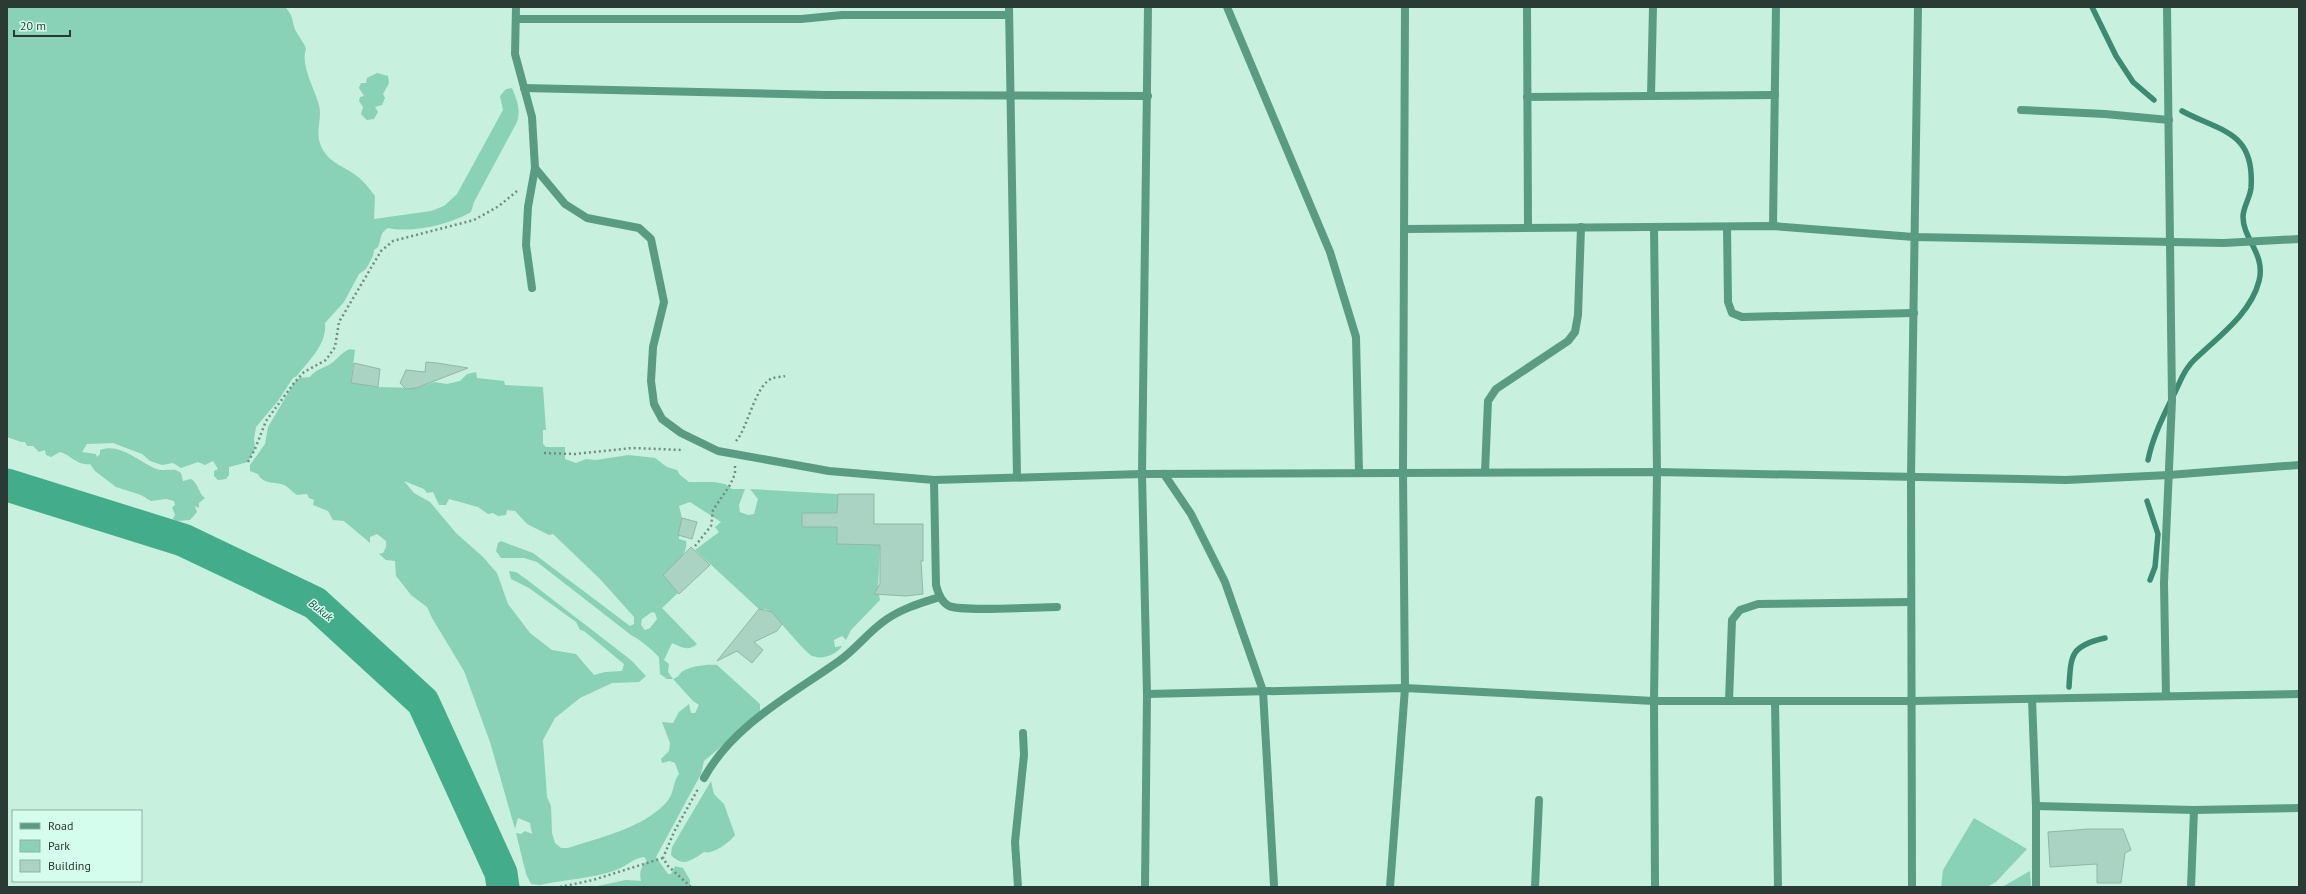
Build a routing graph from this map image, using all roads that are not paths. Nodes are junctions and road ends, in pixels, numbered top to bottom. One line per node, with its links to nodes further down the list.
1 (516, 7): 11 (street)
2 (1148, 7): 15 (street)
3 (1227, 7): 38 (street)
4 (1405, 7): 26 (street)
5 (1527, 7): 17 (street)
6 (1653, 7): 16 (street)
7 (1776, 7): 14 (street)
8 (1918, 7): 27 (street)
9 (2167, 7): 19 (street)
10 (1009, 11): 11 (street); 13 (street)
11 (516, 19): 12 (street)
12 (524, 88): 13 (street); 20 (street)
13 (1010, 94): 15 (street); 41 (street)
14 (1775, 95): 16 (street); 21 (street)
15 (1148, 96): 36 (street)
16 (1651, 96): 17 (street)
17 (1527, 97): 22 (street)
18 (2021, 110): 19 (street)
19 (2169, 116): 29 (street)
20 (535, 168): 30 (street); 42 (street)
21 (1773, 226): 25 (street); 27 (street)
22 (1528, 227): 23 (street); 26 (street)
23 (1581, 227): 24 (street); 34 (street)
24 (1654, 227): 25 (street); 35 (street)
25 (1727, 227): 31 (street)
26 (1405, 229): 33 (street)
27 (1914, 237): 29 (street); 31 (street)
28 (2299, 239): 29 (street)
29 (2170, 241): 39 (street)
30 (532, 288)
31 (1914, 313): 40 (street)
32 (2299, 465): 39 (street)
33 (1403, 472): 34 (street); 38 (street); 46 (street)
34 (1485, 472): 35 (street)
35 (1657, 472): 40 (street); 52 (street)
36 (1142, 474): 37 (street); 41 (street); 48 (street)
37 (1164, 474): 38 (street); 47 (street)
38 (1359, 474)
39 (2170, 475): 40 (street); 50 (street)
40 (1911, 476): 44 (street)
41 (1017, 477): 42 (street)
42 (934, 480): 43 (street)
43 (940, 598): 45 (street); 57 (street)
44 (1911, 602): 53 (street); 55 (street)
45 (1057, 607)
46 (1405, 688): 47 (street); 52 (street); 65 (street)
47 (1263, 691): 48 (street); 62 (street)
48 (1147, 694): 64 (street)
49 (2299, 694): 50 (street)
50 (2166, 696): 51 (street)
51 (2032, 699): 55 (street); 59 (street)
52 (1654, 701): 53 (street); 67 (street)
53 (1729, 701): 54 (street)
54 (1775, 701): 55 (street); 68 (street)
55 (1912, 701): 69 (street)
56 (1023, 733): 63 (street)
57 (704, 778)
58 (1538, 800): 66 (street)
59 (2036, 806): 61 (street); 70 (street)
60 (2299, 808): 61 (street)
61 (2194, 810): 71 (street)
62 (1274, 886)
63 (1018, 887)
64 (1145, 887)
65 (1390, 887)
66 (1535, 887)
67 (1655, 887)
68 (1778, 887)
69 (1912, 887)
70 (2036, 887)
71 (2192, 887)

